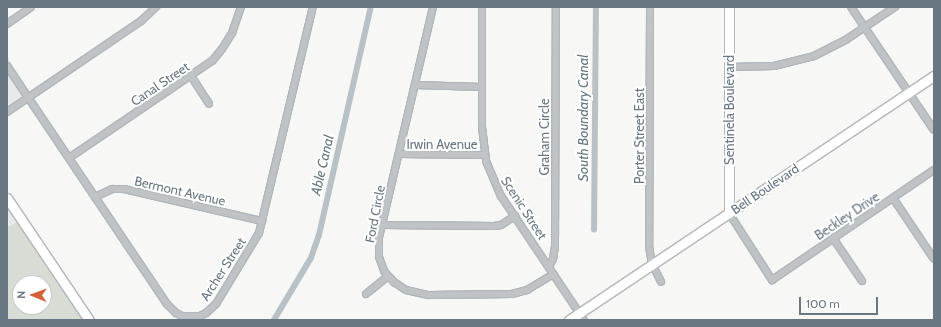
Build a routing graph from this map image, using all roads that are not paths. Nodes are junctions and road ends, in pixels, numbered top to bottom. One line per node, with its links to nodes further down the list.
1 (31, 7): 12 (street)
2 (156, 7): 21 (street)
3 (241, 7): 16 (street, Canal Street)
4 (313, 7): 34 (street, Archer Street)
5 (433, 7): 18 (street, Ford Circle)
6 (482, 7): 19 (street, Scenic Street)
7 (556, 7): 39 (street, Graham Circle)
8 (650, 7): 38 (street, Porter Street East)
9 (729, 7): 15 (street, Sentinela Boulevard)
10 (851, 7): 13 (street)
11 (896, 7): 13 (street)
12 (7, 24)
13 (865, 27): 15 (street); 20 (street)
14 (7, 66): 21 (street, Archer Street)
15 (729, 67): 32 (street, Sentinela Boulevard)
16 (191, 76): 22 (street); 27 (street, Canal Street)
17 (934, 76): 20 (street, Bell Boulevard)
18 (415, 85): 19 (street); 25 (street, Ford Circle)
19 (482, 87): 26 (street, Scenic Street)
20 (908, 93): 24 (street); 32 (street, Bell Boulevard)
21 (28, 98): 23 (street); 27 (street, Archer Street)
22 (209, 104)
23 (7, 112)
24 (934, 130)
25 (399, 154): 26 (street, Irwin Avenue); 35 (street, Ford Circle)
26 (484, 155): 33 (street, Scenic Street)
27 (69, 158): 29 (street, Archer Street)
28 (934, 170): 31 (street, Beckley Drive)
29 (95, 197): 34 (street, Bermont Avenue); 34 (street, Archer Street)
30 (7, 198): 46 (street)
31 (893, 198): 36 (street, Beckley Drive); 37 (street)
32 (729, 213): 36 (street, Beckley Drive); 38 (street, Bell Boulevard)
33 (515, 216): 35 (street); 39 (street, Scenic Street)
34 (262, 221)
35 (382, 225): 41 (street, Ford Circle)
36 (833, 238): 42 (street)
37 (934, 259)
38 (652, 264): 43 (street, Porter Street East); 45 (street, Bell Boulevard)
39 (549, 267): 40 (street, Scenic Street)
40 (554, 274): 41 (street, Ford Circle); 45 (street, Scenic Street)
41 (388, 276): 44 (street)
42 (862, 281)
43 (661, 282)
44 (366, 294)
45 (582, 317): 47 (street, Bell Boulevard)
46 (89, 320)
47 (569, 320)

